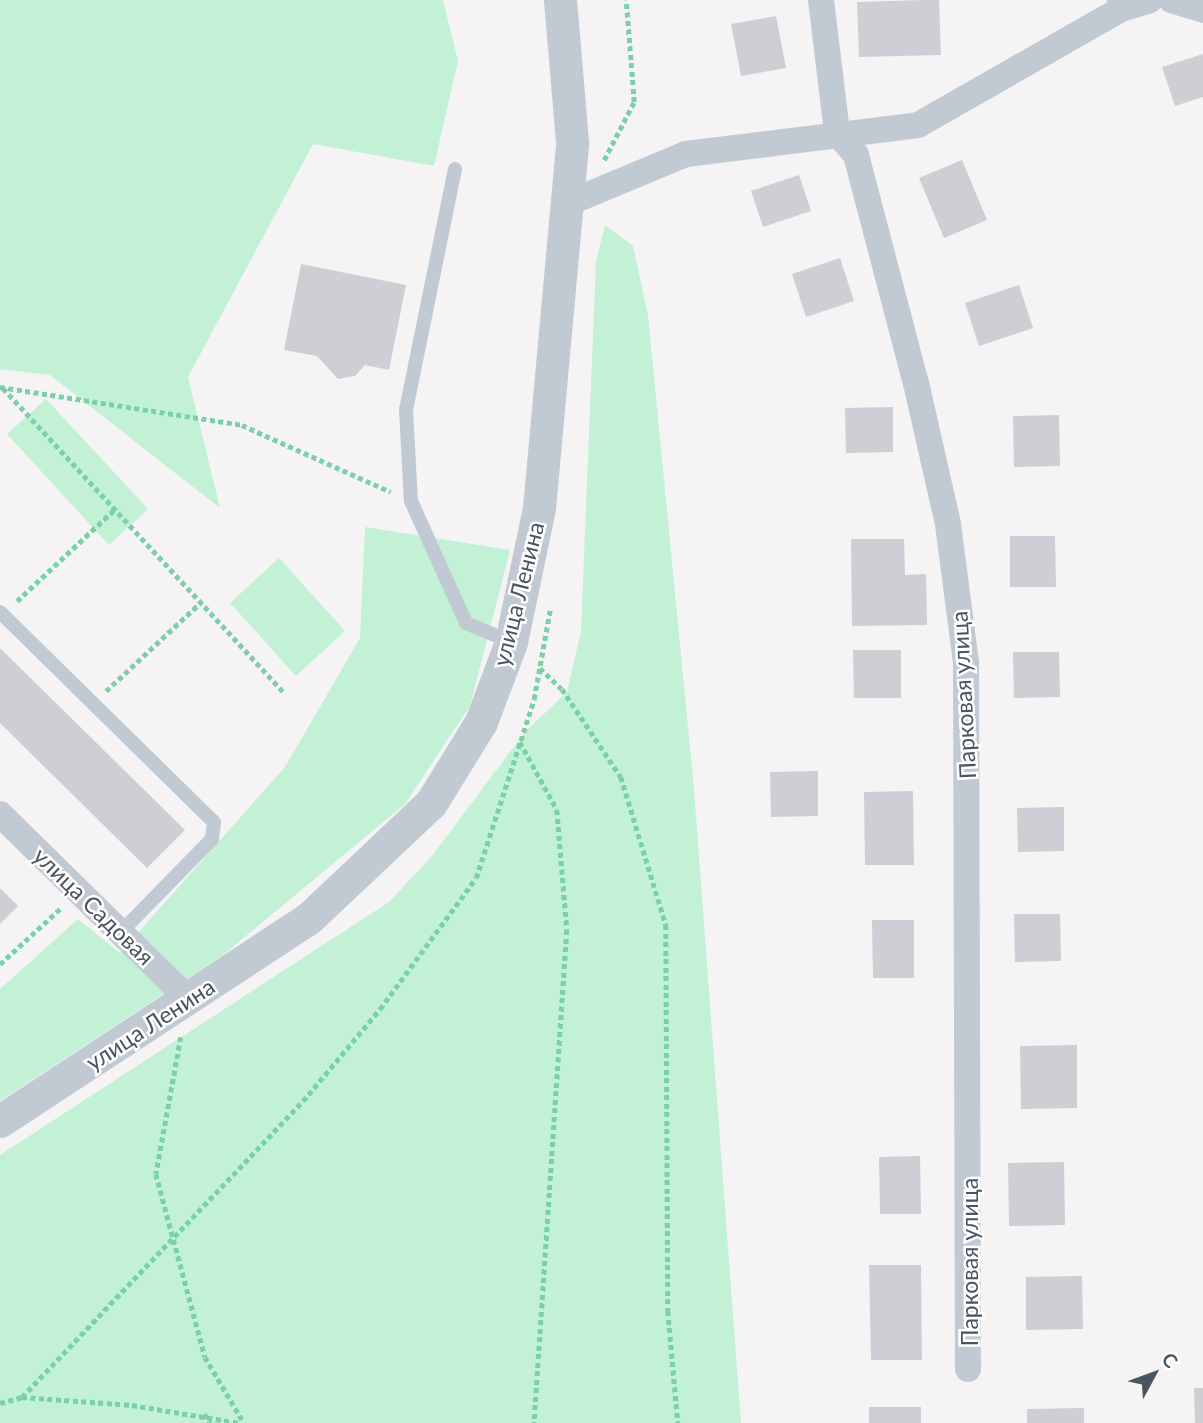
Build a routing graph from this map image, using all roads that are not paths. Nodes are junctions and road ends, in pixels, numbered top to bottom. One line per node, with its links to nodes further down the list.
1 (560, 0): 9 (street, улица Ленина)
2 (821, 0): 7 (street, Парковая улица)
3 (1150, 0): 5 (street)
4 (1171, 0): 6 (street)
5 (1120, 4): 7 (street)
6 (1203, 10)
7 (837, 133): 9 (street); 16 (street, Парковая улица)
8 (455, 169): 11 (lane)
9 (576, 200): 11 (street, улица Ленина)
10 (1, 613): 13 (lane)
11 (511, 642): 14 (street, улица Ленина)
12 (2, 818): 13 (street, улица Садовая)
13 (121, 932): 14 (street, улица Садовая)
14 (188, 999): 15 (street, улица Ленина)
15 (0, 1121)
16 (968, 1369)

